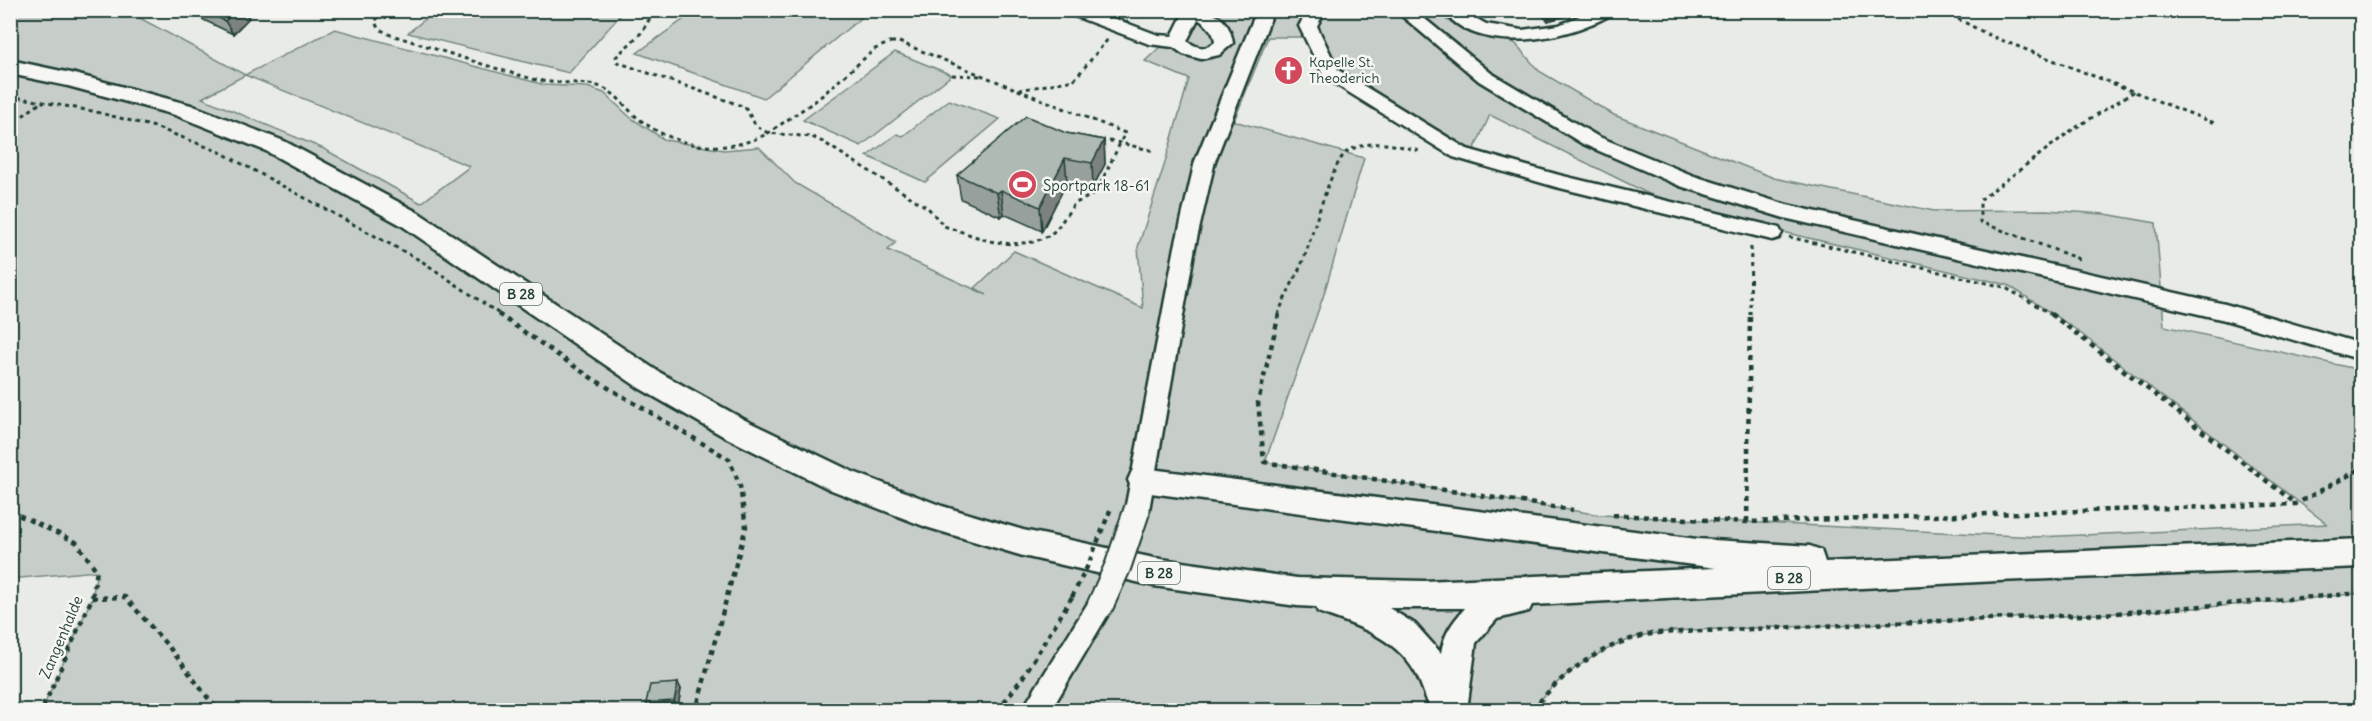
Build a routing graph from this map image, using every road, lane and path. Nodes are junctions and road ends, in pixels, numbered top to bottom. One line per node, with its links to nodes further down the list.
1 (382, 10): 22 (path)
2 (655, 10): 22 (path)
3 (1075, 10): 11 (street)
4 (1195, 10): 12 (street); 12 (street)
5 (1266, 10): 32 (street)
6 (1317, 10): 27 (street)
7 (1403, 10): 30 (street)
8 (1450, 10): 9 (street)
9 (1607, 10)
10 (1958, 19): 17 (path)
11 (1120, 27): 12 (street); 16 (path)
12 (1178, 42)
13 (10, 67): 42 (main road, B 28)
14 (952, 75): 15 (path)
15 (983, 76): 16 (path); 22 (path)
16 (1019, 90): 24 (path)
17 (2135, 91): 20 (path); 29 (path)
18 (10, 96): 19 (path)
19 (43, 101): 21 (path); 49 (path)
20 (2217, 124)
21 (10, 125)
22 (768, 133): 24 (path)
23 (1098, 142): 24 (path)
24 (1121, 143): 25 (path)
25 (1154, 151)
26 (1424, 152): 36 (path)
27 (1751, 228): 28 (street); 38 (path)
28 (1772, 232): 33 (path)
29 (2085, 261)
30 (2361, 352)
31 (2361, 468): 33 (path)
32 (1140, 495): 40 (main road); 51 (street, bridge)
33 (2296, 504): 38 (path)
34 (1112, 507): 50 (path, bridge)
35 (10, 511): 45 (path, Zangenhalde)
36 (1578, 511)
37 (1601, 515): 38 (path)
38 (1747, 522)
39 (2361, 553): 40 (main road, B 28)
40 (1998, 567): 41 (main road, B 28)
41 (1580, 589): 44 (main road, B 28); 46 (main road)
42 (1297, 592): 44 (main road, B 28); 52 (main road)
43 (2361, 593): 53 (path)
44 (1424, 595): 46 (main road)
45 (92, 598): 47 (path, Zangenhalde); 48 (path)
46 (1460, 638): 52 (main road)
47 (42, 711)
48 (217, 711)
49 (696, 711)
50 (998, 711)
51 (1036, 711)
52 (1449, 711)
53 (1533, 711)

